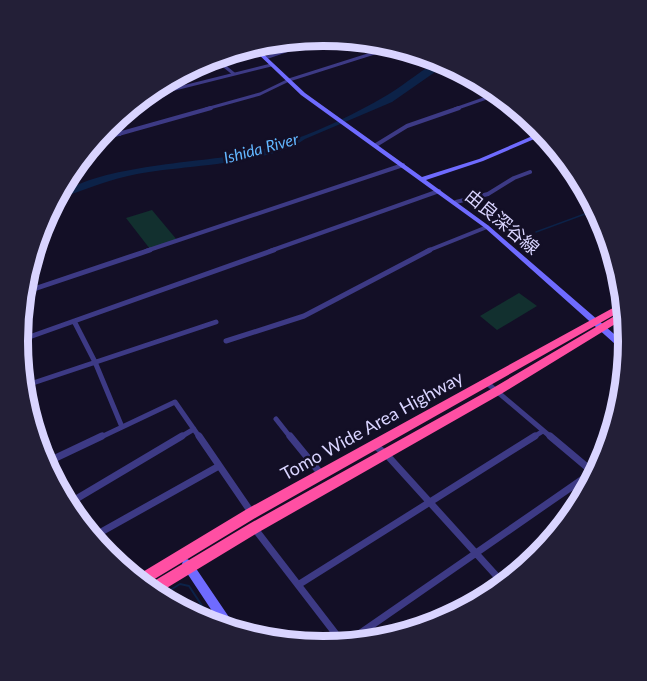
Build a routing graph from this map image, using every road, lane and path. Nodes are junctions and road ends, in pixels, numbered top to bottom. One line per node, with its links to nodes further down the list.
1 (299, 47): 4 (street)
2 (381, 51): 8 (street)
3 (259, 53): 4 (main road)
4 (265, 58): 6 (main road)
5 (222, 64): 7 (street)
6 (271, 65): 7 (street); 8 (main road)
7 (234, 74): 9 (street)
8 (287, 81): 12 (street); 15 (main road, 由良深谷線)
9 (166, 91)
10 (490, 97): 15 (street)
11 (117, 130): 12 (street)
12 (120, 134): 13 (street)
13 (111, 136)
14 (536, 136): 18 (main road)
15 (376, 145): 16 (main road, 由良深谷線)
16 (403, 165): 18 (main road, 由良深谷線); 22 (street)
17 (530, 172): 20 (street)
18 (423, 179): 19 (main road, 由良深谷線)
19 (439, 191): 20 (main road, 由良深谷線); 25 (street)
20 (456, 202): 21 (main road, 由良深谷線)
21 (488, 227): 27 (main road, 由良深谷線); 29 (street)
22 (33, 289)
23 (617, 310): 27 (highway, Tomo Wide Area Highway)
24 (618, 316): 27 (highway, Tomo Wide Area Highway)
25 (74, 321): 28 (street); 31 (street)
26 (216, 322): 31 (street)
27 (597, 324): 30 (main road, 由良深谷線); 33 (highway, Tomo Wide Area Highway)
28 (28, 337)
29 (226, 341)
30 (618, 342)
31 (95, 362): 32 (street); 35 (street)
32 (32, 383)
33 (492, 387): 37 (street); 38 (highway, Tomo Wide Area Highway); 39 (highway, Tomo Wide Area Highway)
34 (276, 419): 43 (street)
35 (122, 427): 36 (street); 40 (street)
36 (194, 429): 41 (street); 45 (street)
37 (543, 430): 42 (street); 46 (street)
38 (374, 445): 39 (street); 43 (highway, Tomo Wide Area Highway)
39 (386, 454): 46 (street); 48 (highway, Tomo Wide Area Highway)
40 (54, 459)
41 (219, 466): 47 (street); 49 (street)
42 (589, 469)
43 (321, 474): 47 (highway, Tomo Wide Area Highway)
44 (583, 480): 50 (street)
45 (75, 500)
46 (429, 501): 50 (street); 56 (street)
47 (252, 513): 51 (highway, Tomo Wide Area Highway)
48 (254, 528): 52 (highway, Tomo Wide Area Highway); 56 (street)
49 (100, 533)
50 (475, 553): 54 (street); 58 (street)
51 (181, 555): 52 (main road); 53 (highway, Tomo Wide Area Highway)
52 (189, 567): 55 (highway, Tomo Wide Area Highway); 57 (main road)
53 (146, 576)
54 (498, 578)
55 (159, 585)
56 (298, 585): 59 (street)
57 (223, 618)
58 (360, 633)
59 (337, 635)

